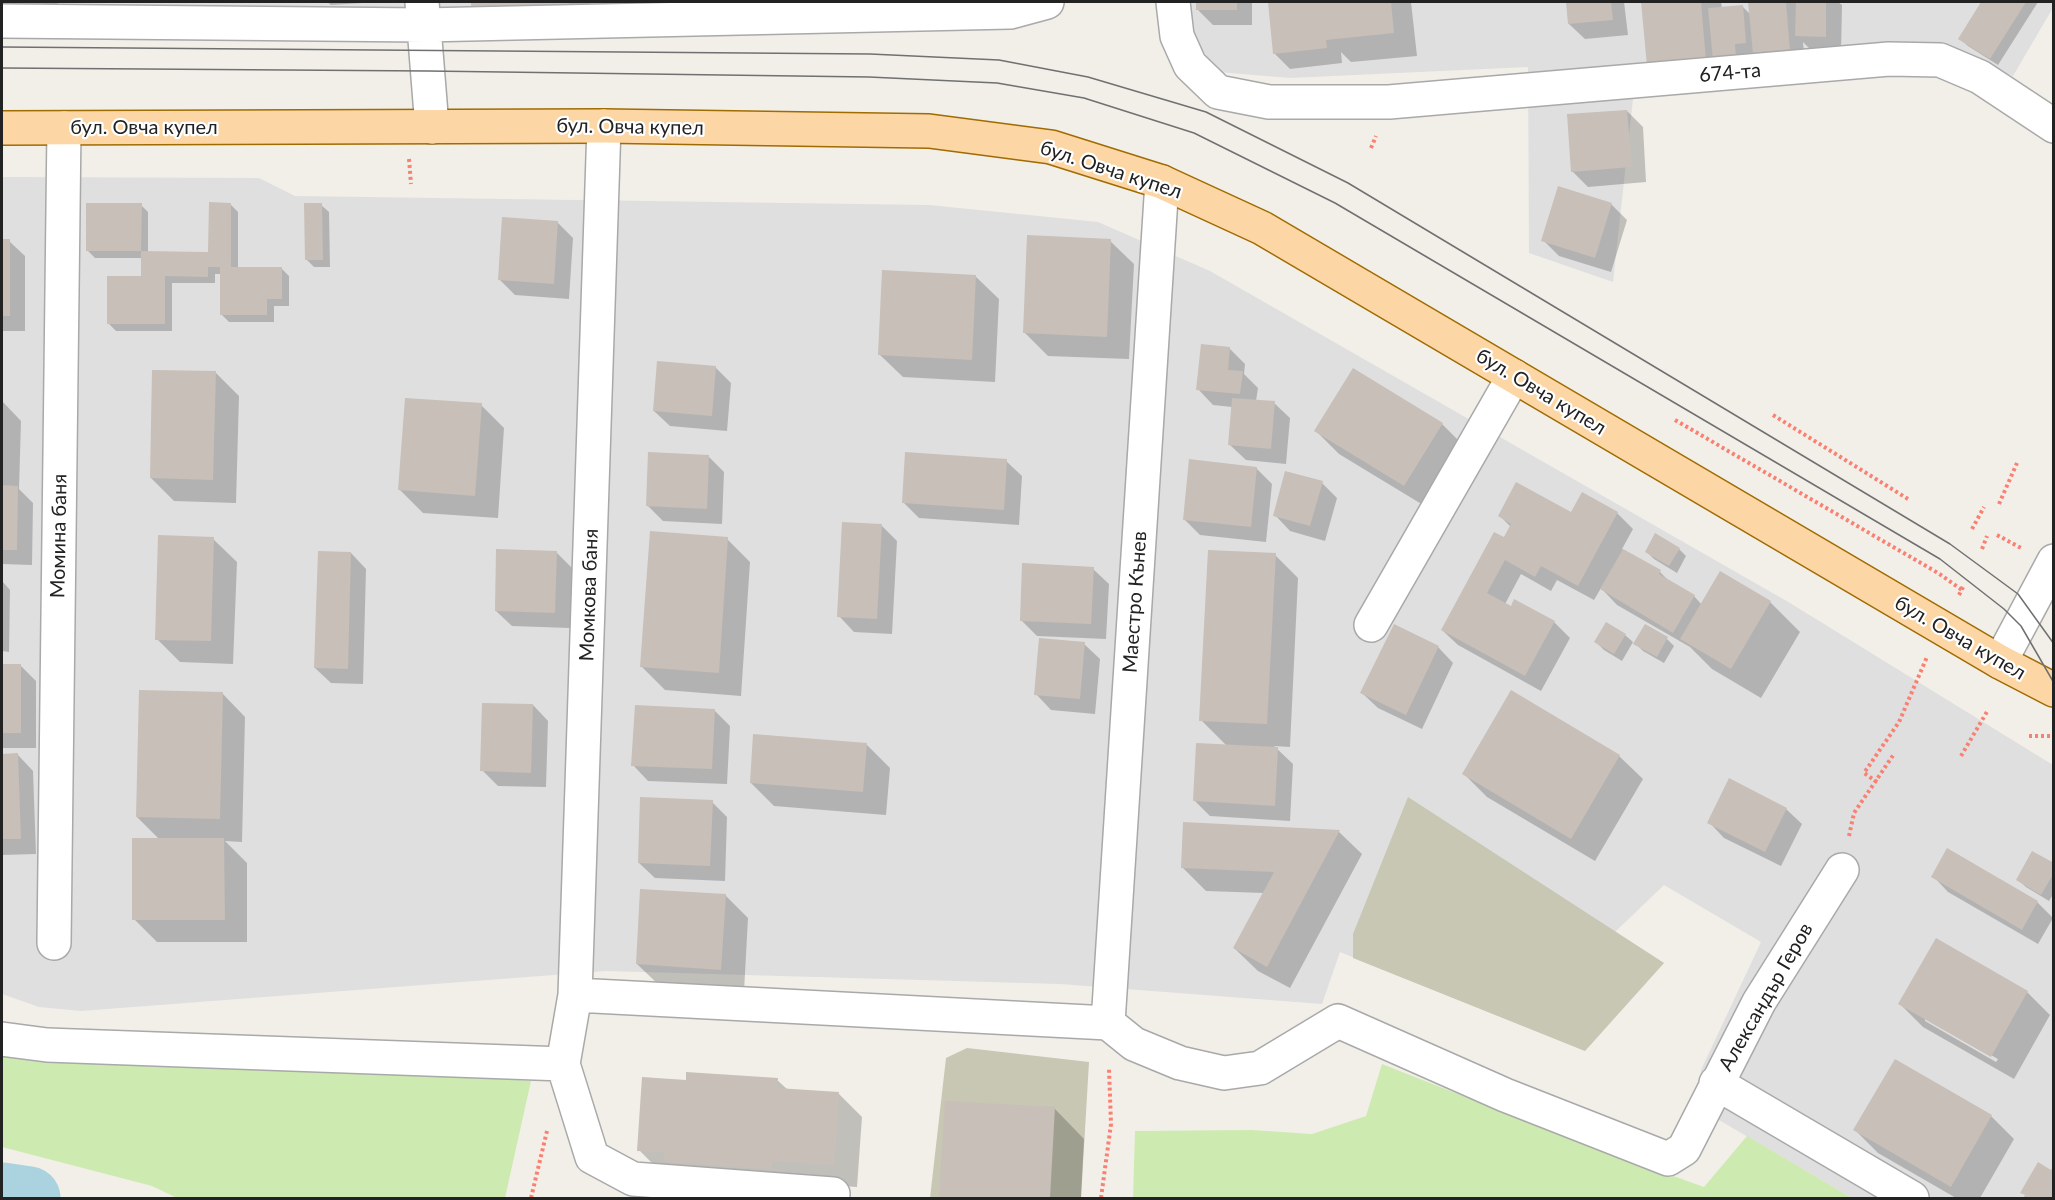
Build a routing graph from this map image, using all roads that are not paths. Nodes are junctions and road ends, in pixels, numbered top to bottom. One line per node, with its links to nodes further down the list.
1 (1047, 2): 3 (street)
2 (1173, 2): 6 (street, 674-та)
3 (423, 13): 4 (street); 7 (street)
4 (2, 21)
5 (604, 126): 7 (main road, бул. Овча купел); 10 (main road, бул. Овча купел); 18 (street, Момкова баня)
6 (2054, 126)
7 (432, 127): 9 (main road, бул. Овча купел)
8 (2, 128): 9 (main road, бул. Овча купел)
9 (64, 128): 17 (street, Момина баня)
10 (1162, 182): 11 (main road, бул. Овча купел); 19 (street, Маестро Кънев)
11 (1514, 376): 13 (street); 14 (main road, бул. Овча купел)
12 (2054, 561): 14 (street)
13 (1371, 626)
14 (2000, 662): 15 (main road, бул. Овча купел)
15 (2054, 690)
16 (1842, 870): 22 (street, Александър Геров)
17 (54, 943)
18 (575, 995): 19 (street); 21 (street, Момкова баня)
19 (1108, 1023): 22 (street)
20 (2, 1040): 21 (street)
21 (564, 1064): 23 (street)
22 (1716, 1083): 24 (street, Александър Геров)
23 (833, 1194)
24 (1912, 1198)

